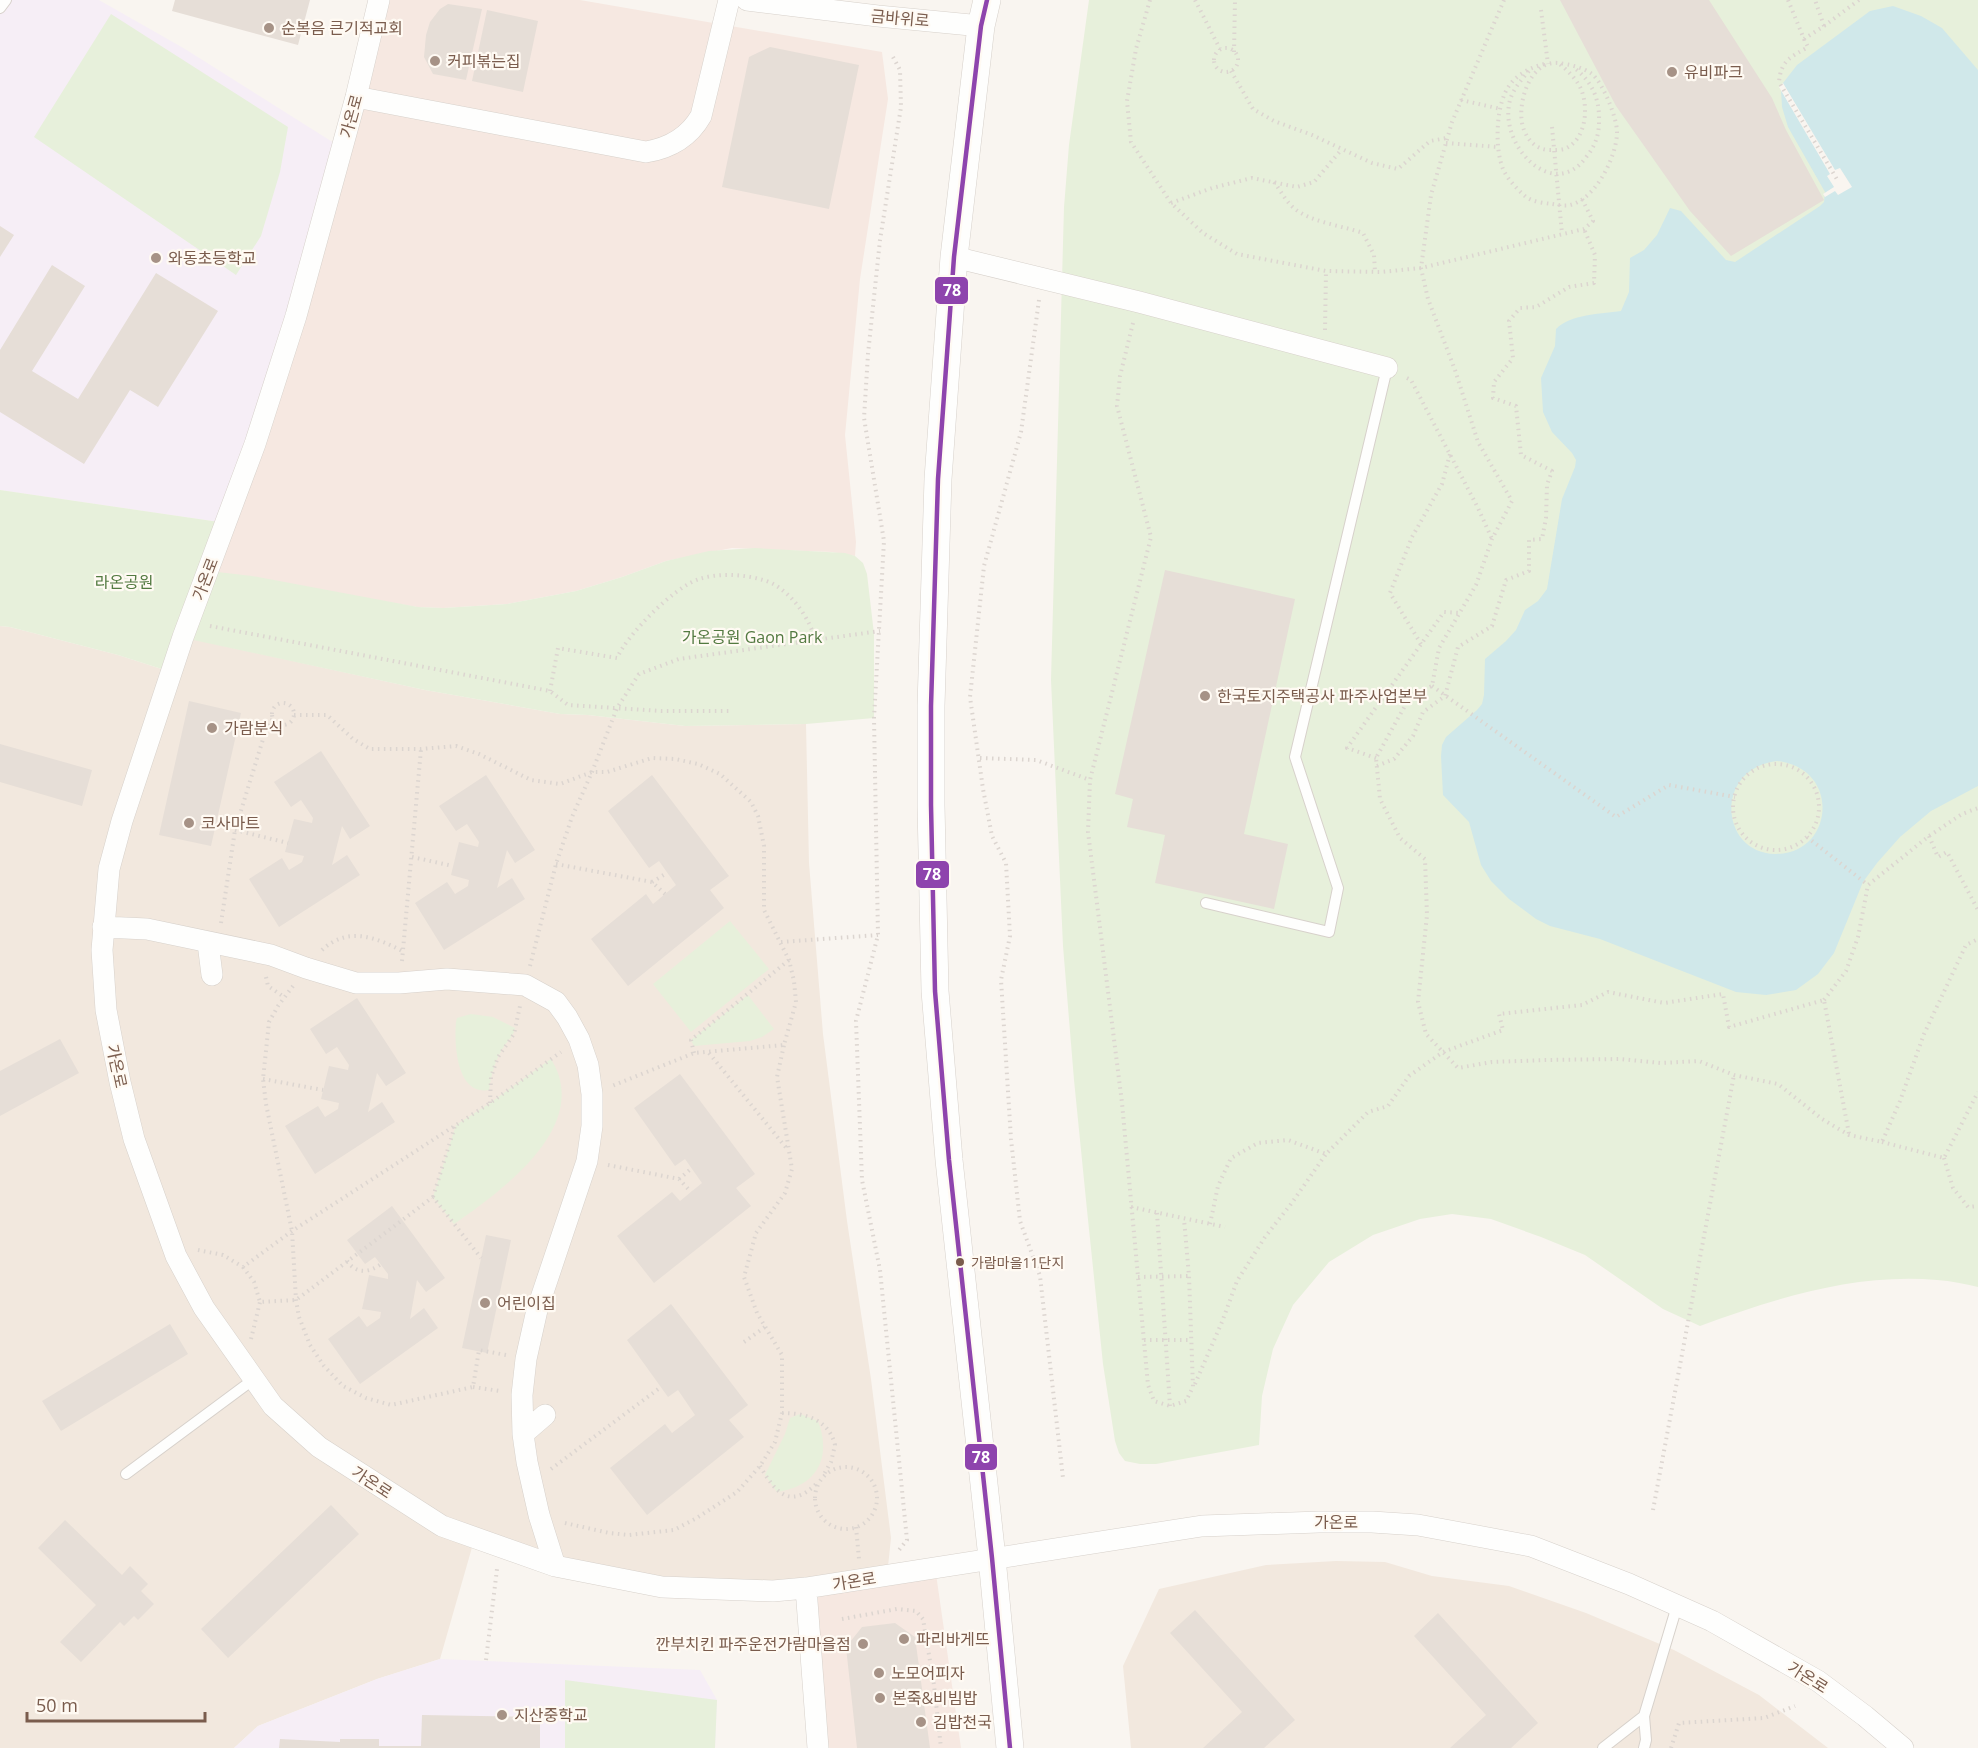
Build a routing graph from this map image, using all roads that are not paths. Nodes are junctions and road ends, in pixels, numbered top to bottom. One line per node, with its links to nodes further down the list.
1 (6, 0): 5 (lane)
2 (379, 0): 7 (street, 가온로)
3 (729, 0): 7 (street)
4 (747, 0): 6 (street, 금바위로)
5 (0, 8)
6 (984, 13): 8 (street)
7 (356, 97): 11 (street, 가온로)
8 (954, 257): 9 (street); 18 (street)
9 (1387, 368): 10 (lane)
10 (1206, 903)
11 (103, 927): 12 (street); 14 (street, 가온로)
12 (213, 944): 13 (street); 16 (street)
13 (212, 975)
14 (254, 1379): 17 (lane); 19 (street, 가온로)
15 (545, 1415): 16 (street)
16 (523, 1434): 19 (street)
17 (126, 1474)
18 (992, 1558): 20 (street, 가온로); 21 (street, 가온로); 24 (street)
19 (555, 1566): 20 (street, 가온로)
20 (806, 1588): 23 (street)
21 (1677, 1606): 22 (lane); 27 (street, 가온로)
22 (1644, 1716): 25 (lane); 26 (lane)
23 (818, 1748)
24 (1010, 1748)
25 (1603, 1748)
26 (1644, 1748)
27 (1903, 1748)

